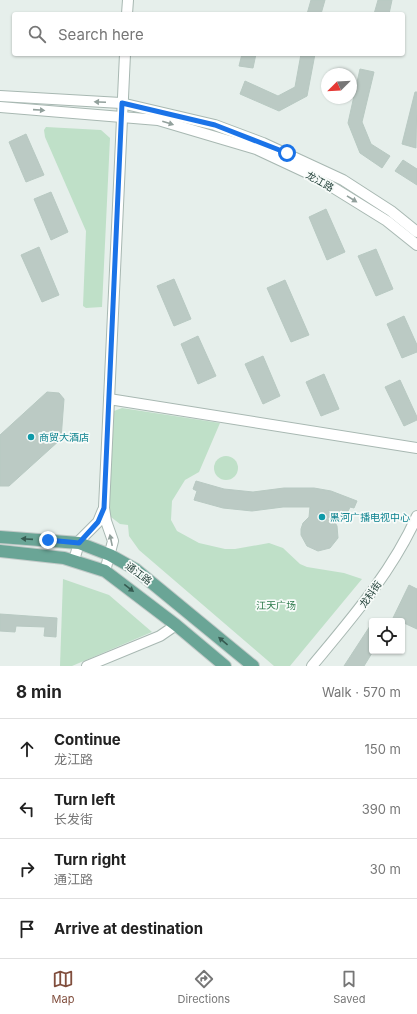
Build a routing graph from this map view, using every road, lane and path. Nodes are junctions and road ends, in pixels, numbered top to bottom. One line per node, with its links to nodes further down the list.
1 (128, 0): 2 (street)
2 (127, 12)
3 (125, 56): 5 (street)
4 (0, 96): 5 (street, 龙江路, one-way to 4)
5 (122, 103): 7 (street); 8 (street, 龙江路)
6 (0, 107): 7 (street, 龙江路, one-way to 7)
7 (121, 116): 9 (street, 龙江路, one-way to 9); 10 (street)
8 (417, 232)
9 (417, 245)
10 (109, 399): 11 (street); 12 (street)
11 (417, 448)
12 (104, 508): 15 (street); 17 (street, one-way to 12)
13 (417, 516): 24 (street, 龙科街)
14 (0, 537): 15 (main road, 通江路, one-way to 14)
15 (79, 543): 17 (main road, 通江路); 18 (street)
16 (0, 551): 18 (main road, 通江路)
17 (110, 555): 19 (street); 23 (main road, 通江路, one-way to 17)
18 (74, 560): 19 (main road, 通江路)
19 (105, 571): 20 (main road, 通江路, one-way to 20)
20 (176, 625): 21 (street); 22 (main road, 通江路)
21 (86, 666)
22 (225, 666)
23 (253, 666)
24 (312, 666)

